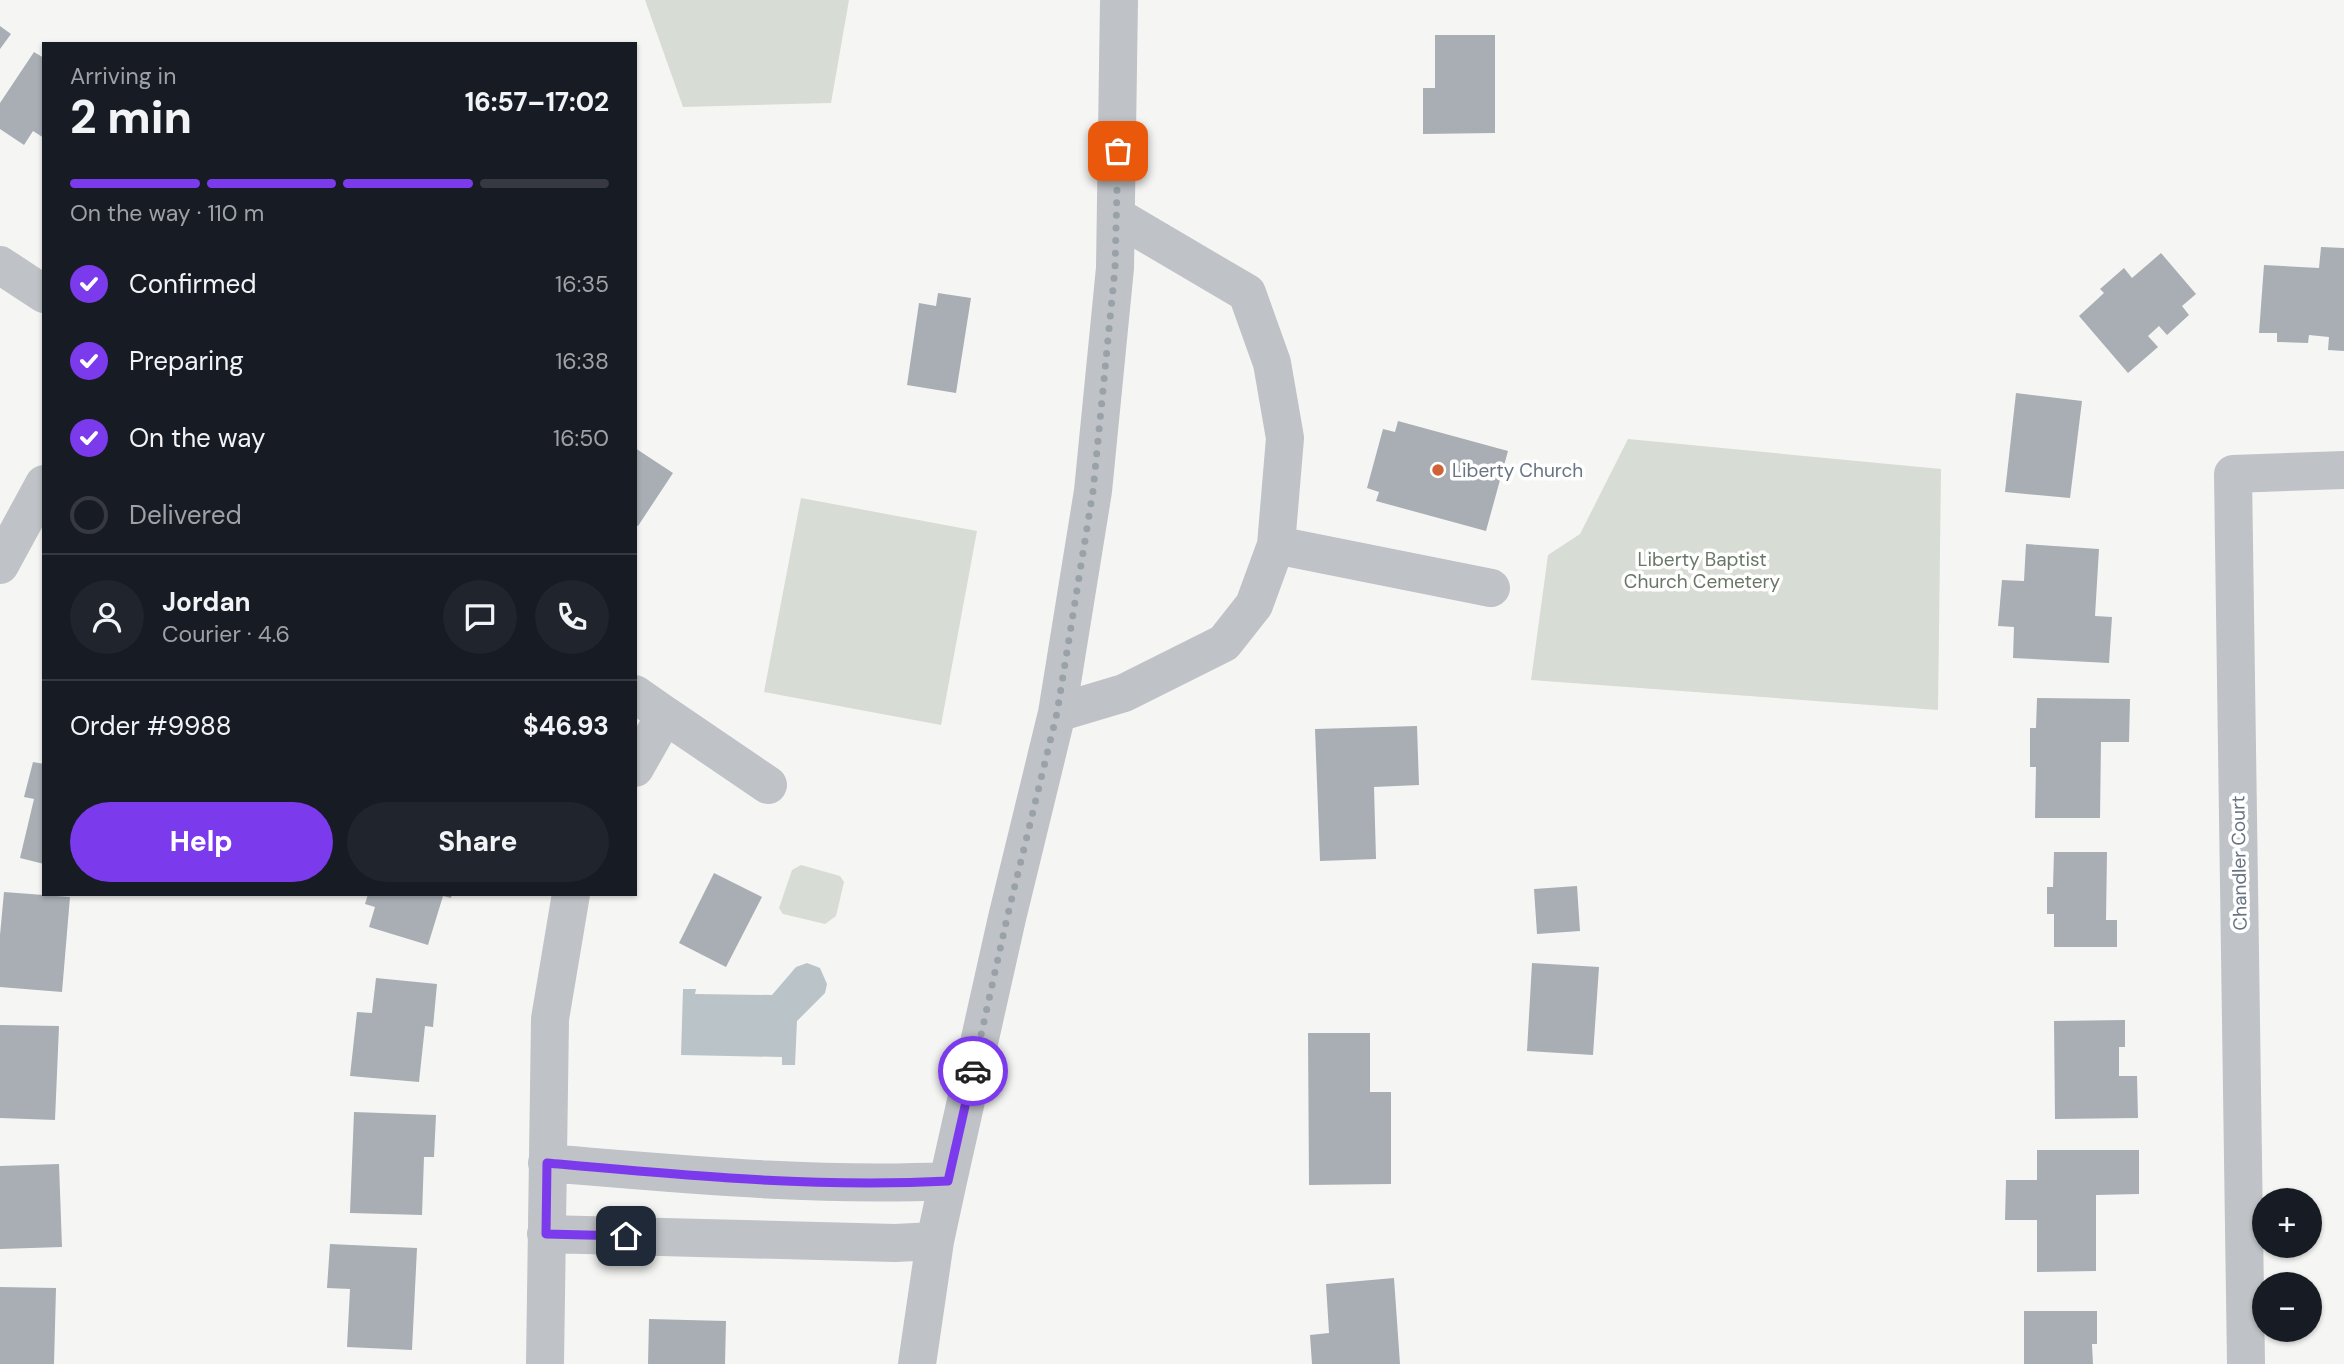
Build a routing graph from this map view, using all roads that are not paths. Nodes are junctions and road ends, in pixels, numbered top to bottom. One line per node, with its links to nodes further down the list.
1 (1119, 0): 2 (street)
2 (1116, 216): 7 (street); 11 (street)
3 (0, 265): 4 (street)
4 (42, 293)
5 (2344, 470): 21 (street, Chandler Court)
6 (42, 488): 8 (street)
7 (1276, 545): 9 (street); 11 (street)
8 (0, 565)
9 (1491, 587)
10 (650, 705): 12 (street); 13 (street)
11 (1057, 713): 16 (street)
12 (637, 760)
13 (768, 785)
14 (571, 896): 15 (street)
15 (547, 1163): 16 (street); 17 (street)
16 (948, 1181): 18 (street)
17 (546, 1234): 18 (street); 19 (street)
18 (935, 1241): 20 (street)
19 (545, 1364)
20 (917, 1364)
21 (2246, 1364)

